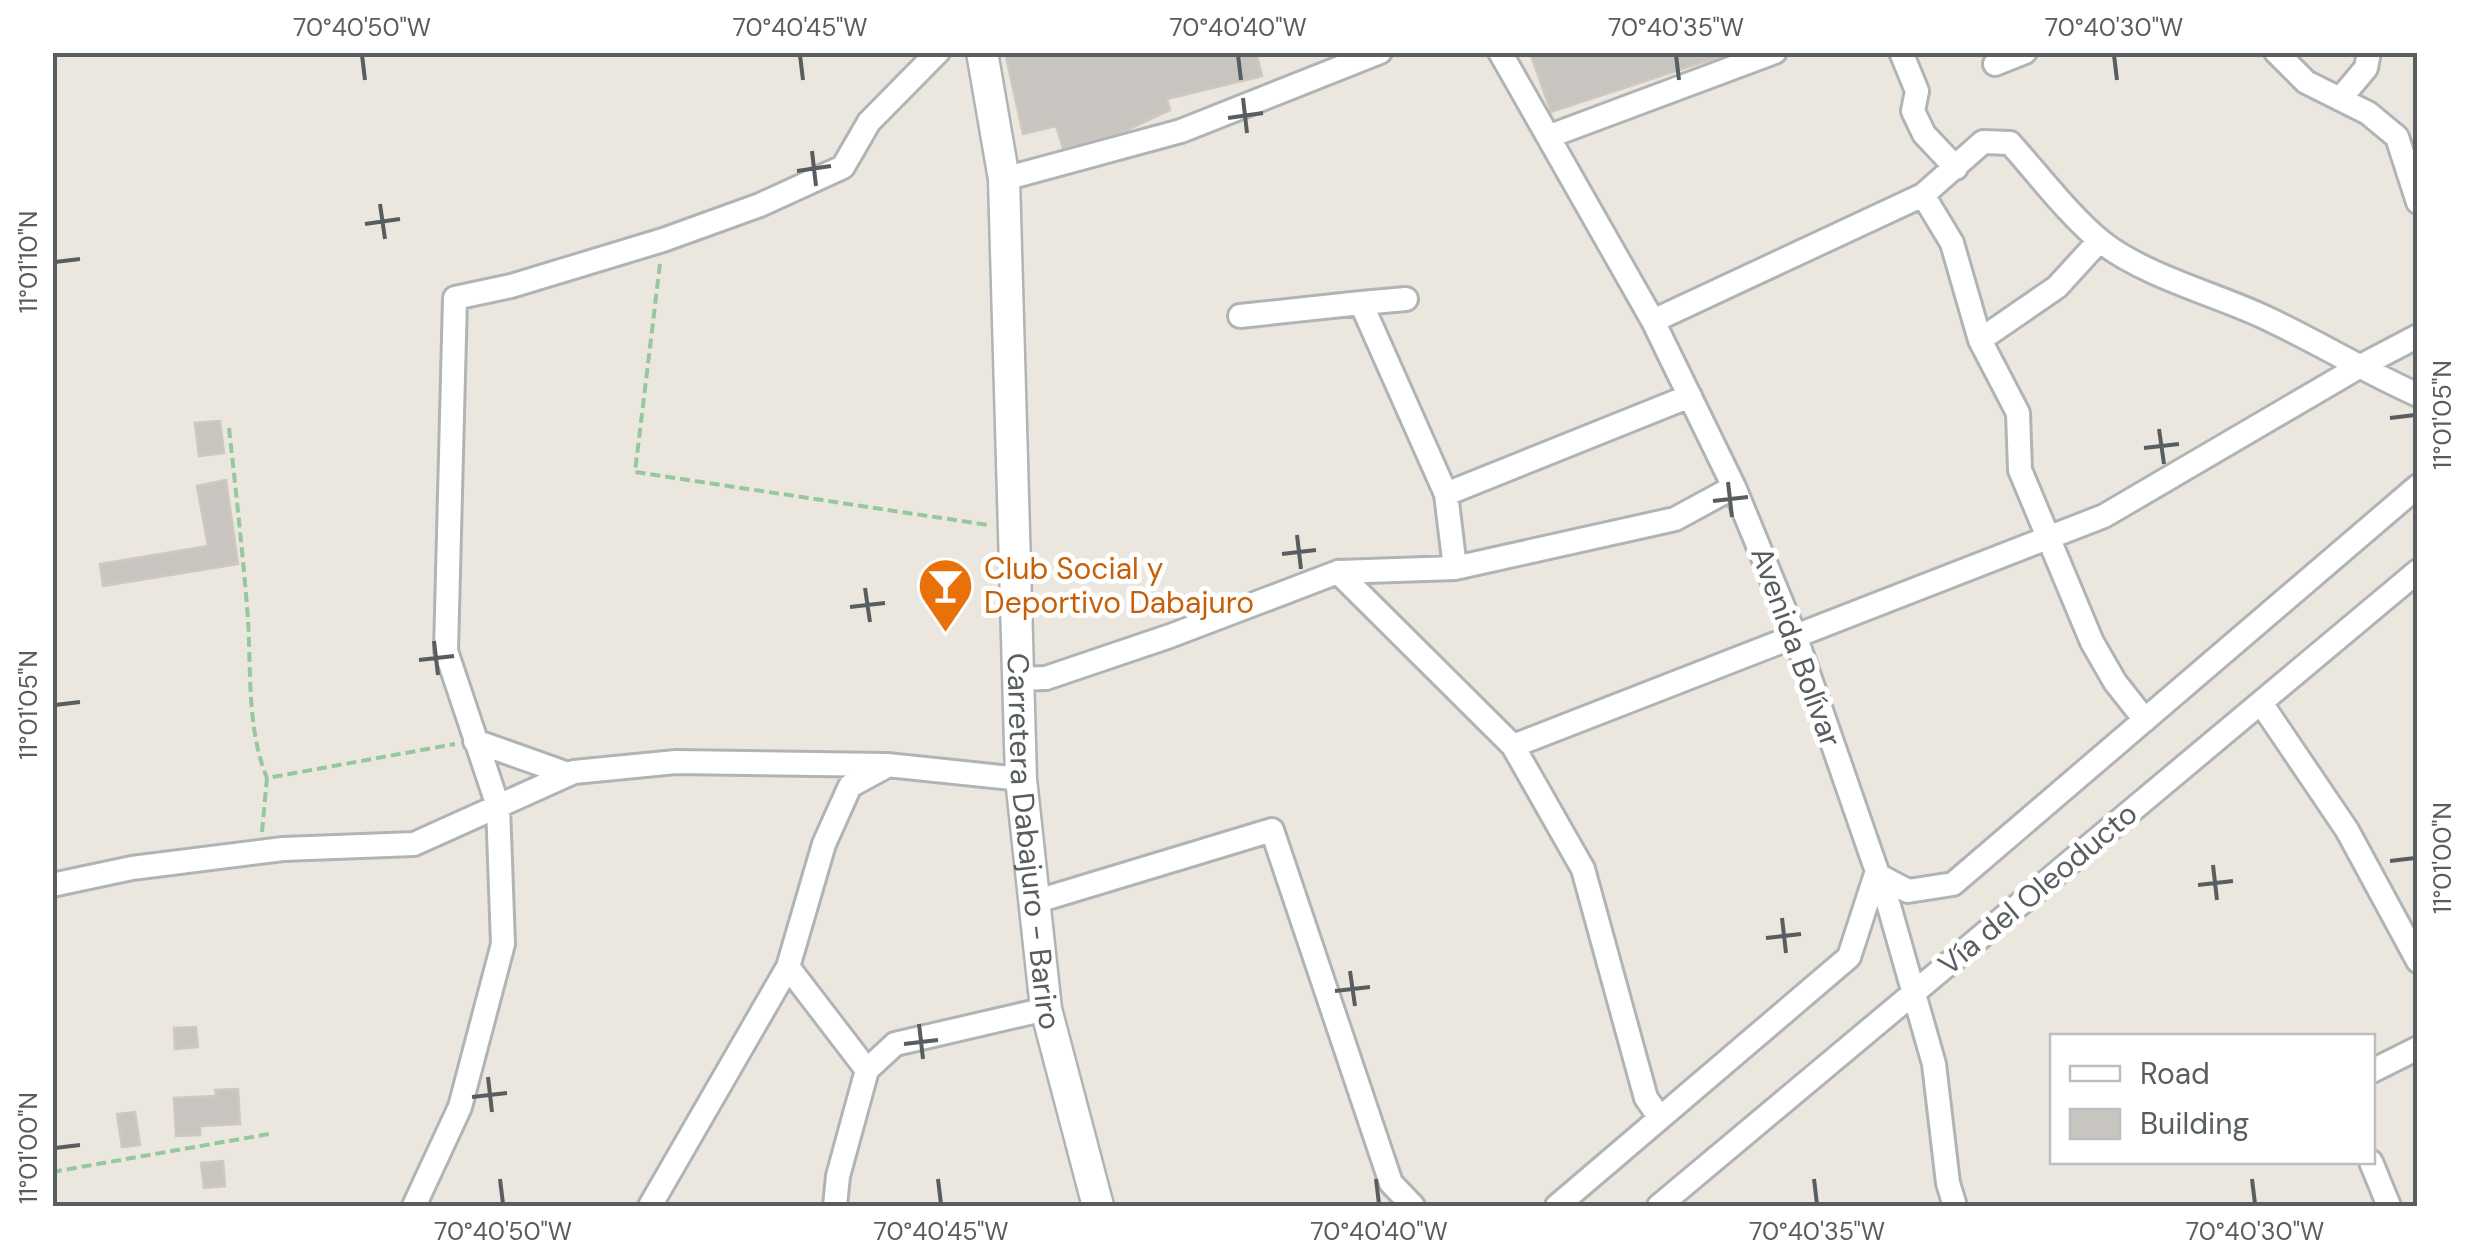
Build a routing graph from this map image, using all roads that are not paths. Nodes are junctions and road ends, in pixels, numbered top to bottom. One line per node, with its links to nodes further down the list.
1 (938, 52): 38 (street)
2 (982, 52): 14 (street, Carretera Dabajuro - Bariro)
3 (1380, 52): 14 (street)
4 (1500, 52): 12 (street, Avenida Bolívar)
5 (1775, 52): 12 (street)
6 (1901, 52): 13 (street)
7 (2024, 52): 10 (street)
8 (2276, 52): 11 (street)
9 (2369, 52): 11 (street)
10 (1995, 64)
11 (2340, 99): 16 (street)
12 (1550, 136): 21 (street, Avenida Bolívar)
13 (1956, 168): 15 (street); 17 (street)
14 (1004, 179): 35 (street, Carretera Dabajuro - Bariro)
15 (1923, 195): 21 (street); 23 (street)
16 (2418, 202)
17 (2100, 241): 23 (street); 24 (street)
18 (1406, 298): 19 (street)
19 (1360, 303): 20 (street); 29 (street)
20 (1240, 316)
21 (1653, 320): 26 (street, Avenida Bolívar)
22 (2418, 336): 24 (street)
23 (1980, 340): 30 (street)
24 (2356, 368): 25 (street); 30 (street)
25 (2418, 395)
26 (1690, 396): 28 (street, Avenida Bolívar); 29 (street)
27 (2418, 486): 37 (street)
28 (1734, 487): 31 (street); 34 (street, Avenida Bolívar)
29 (1446, 494): 31 (street)
30 (2048, 538): 34 (street); 37 (street)
31 (1454, 568): 32 (street)
32 (1338, 572): 35 (street); 39 (street)
33 (2418, 572): 36 (street, Vía del Oleoducto)
34 (1796, 638): 39 (street); 44 (street, Avenida Bolívar)
35 (1018, 679): 42 (street, Carretera Dabajuro - Bariro)
36 (2260, 703): 47 (street); 49 (street, Vía del Oleoducto)
37 (2145, 720): 44 (street)
38 (475, 740): 41 (street); 43 (street)
39 (1514, 746): 54 (street)
40 (887, 765): 41 (street); 42 (street); 48 (street)
41 (568, 774): 43 (street)
42 (1021, 780): 46 (street, Carretera Dabajuro - Bariro)
43 (498, 806): 45 (street); 56 (street)
44 (1876, 874): 49 (street, Avenida Bolívar); 54 (street)
45 (52, 884)
46 (1034, 902): 50 (street, Carretera Dabajuro - Bariro); 60 (street)
47 (2418, 961)
48 (788, 967): 52 (street); 57 (street)
49 (1914, 993): 62 (street, Vía del Oleoducto); 63 (street, Avenida Bolívar)
50 (1046, 1009): 52 (street); 59 (street, Carretera Dabajuro - Bariro)
51 (2418, 1048): 53 (street)
52 (866, 1070): 58 (street)
53 (2375, 1070)
54 (1660, 1118): 61 (street)
55 (2373, 1164): 64 (street)
56 (414, 1206)
57 (650, 1206)
58 (835, 1206)
59 (1098, 1206)
60 (1413, 1206)
61 (1557, 1206)
62 (1659, 1206)
63 (1955, 1206)
64 (2390, 1206)

